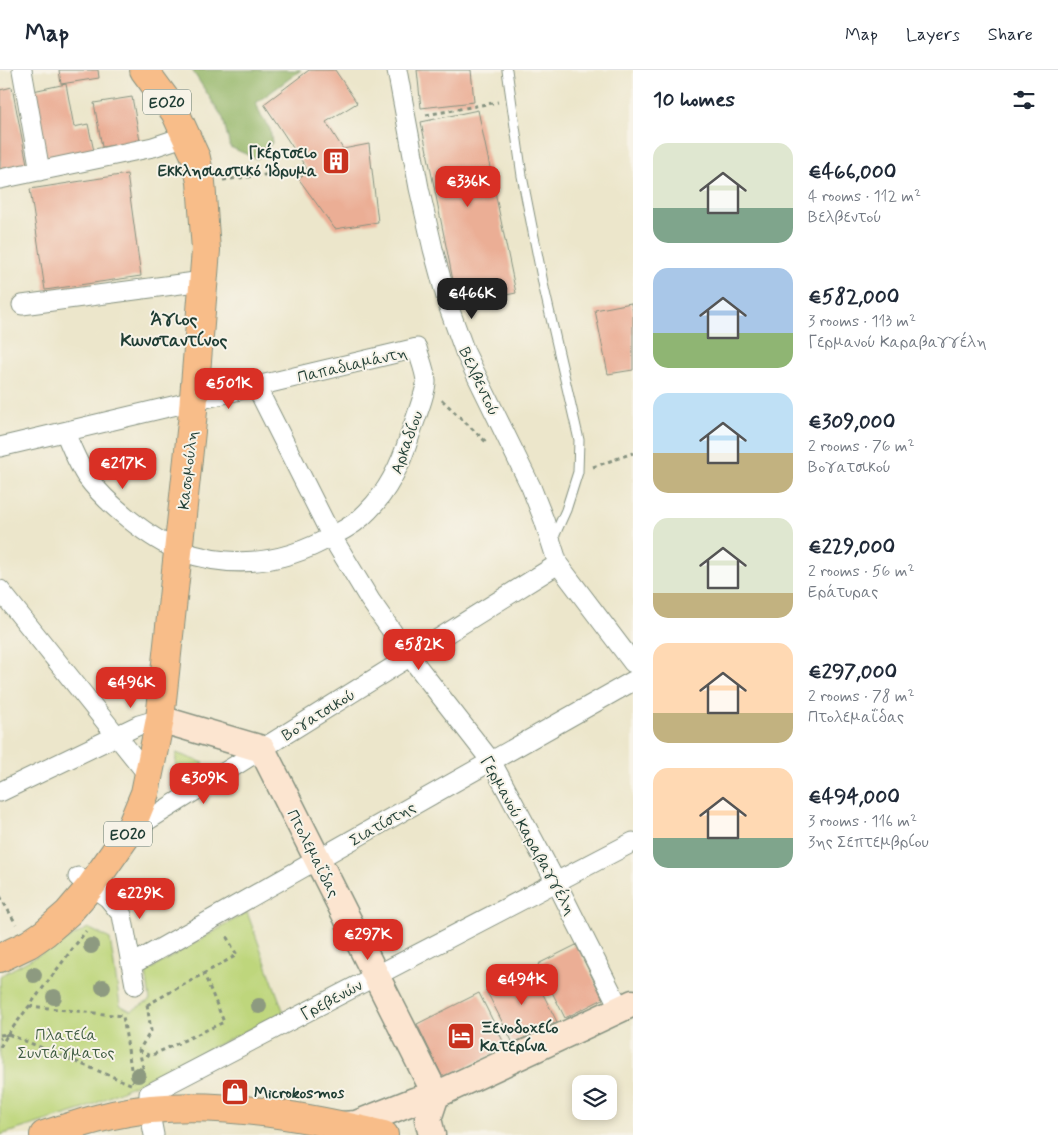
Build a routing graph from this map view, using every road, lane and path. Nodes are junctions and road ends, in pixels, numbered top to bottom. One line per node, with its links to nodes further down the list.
1 (22, 70): 8 (street)
2 (397, 70): 6 (street, Βελβεντού)
3 (507, 70): 5 (lane)
4 (148, 72): 7 (main road, ΕΟ20)
5 (511, 100): 6 (path); 21 (lane)
6 (405, 118): 20 (street, Βελβεντού)
7 (186, 136): 8 (street); 11 (main road, Κασομούλη / ΕΟ20)
8 (40, 171): 10 (street)
9 (280, 173): 11 (path)
10 (0, 179)
11 (201, 182): 12 (main road, Κασομούλη / ΕΟ20)
12 (203, 281): 13 (street); 16 (main road, Κασομούλη / ΕΟ20)
13 (22, 305)
14 (427, 383): 15 (street, Παπαδιαμάντη); 20 (path); 22 (street, Αρκαδίου)
15 (256, 386): 16 (street, Παπαδιαμάντη); 22 (street, Γερμανού Καραβαγγέλη)
16 (193, 401): 17 (street, Παπαδιαμάντη); 24 (main road, Κασομούλη / ΕΟ20)
17 (65, 432): 18 (street, Παπαδιαμάντη); 24 (street, Αρκαδίου)
18 (0, 447)
19 (633, 453): 21 (path)
20 (516, 455): 23 (street, Βελβεντού)
21 (578, 472): 23 (lane)
22 (332, 537): 24 (street, Αρκαδίου); 27 (street, Γερμανού Καραβαγγέλη)
23 (552, 542): 25 (street, Βελβεντού)
24 (179, 550): 30 (main road, Κασομούλη / ΕΟ20)
25 (558, 564): 27 (street, Βογατσικού); 28 (street, Βελβεντού)
26 (0, 590): 31 (street)
27 (410, 656): 32 (street, Βογατσικού); 33 (street, Γερμανού Καραβαγγέλη)
28 (633, 664)
29 (633, 680): 33 (street, Σιατίστης)
30 (160, 718): 31 (street); 32 (street); 34 (main road, Κασομούλη / ΕΟ20)
31 (117, 736): 34 (street); 35 (street)
32 (262, 749): 36 (street, Βογατσικού); 38 (street, Πτολεμαΐδας)
33 (491, 761): 38 (street, Σιατίστης); 40 (street, Γερμανού Καραβαγγέλη)
34 (148, 775): 36 (main road, Κασομούλη / ΕΟ20); 39 (main road, Κασομούλη / ΕΟ20)
35 (0, 792)
36 (129, 832): 39 (main road, Κασομούλη / ΕΟ20)
37 (633, 842): 40 (street, Γρεβενών)
38 (317, 860): 46 (street, Σιατίστης); 48 (street, Πτολεμαΐδας)
39 (84, 882): 43 (main road, Κασομούλη / ΕΟ20); 45 (main road, Κασομούλη / ΕΟ20); 46 (street)
40 (556, 882): 48 (street, Γρεβενών); 51 (street, Γερμανού Καραβαγγέλη)
41 (0, 896): 43 (path)
42 (88, 928): 50 (path)
43 (10, 936)
44 (227, 936): 47 (path)
45 (0, 958)
46 (131, 965): 49 (street)
47 (204, 974): 56 (path); 56 (path)
48 (376, 976): 58 (street, Πτολεμαΐδας); 59 (street, Γρεβενών)
49 (135, 985)
50 (29, 1006): 52 (path); 52 (path)
51 (627, 1006): 58 (street)
52 (8, 1034): 53 (path); 54 (path); 55 (path)
53 (0, 1035)
54 (0, 1039)
55 (0, 1047)
56 (139, 1050): 57 (path)
57 (145, 1080)
58 (436, 1095): 60 (street); 62 (street)
59 (152, 1122): 60 (main road); 61 (main road)
60 (348, 1130)
61 (44, 1135)
62 (432, 1135)

